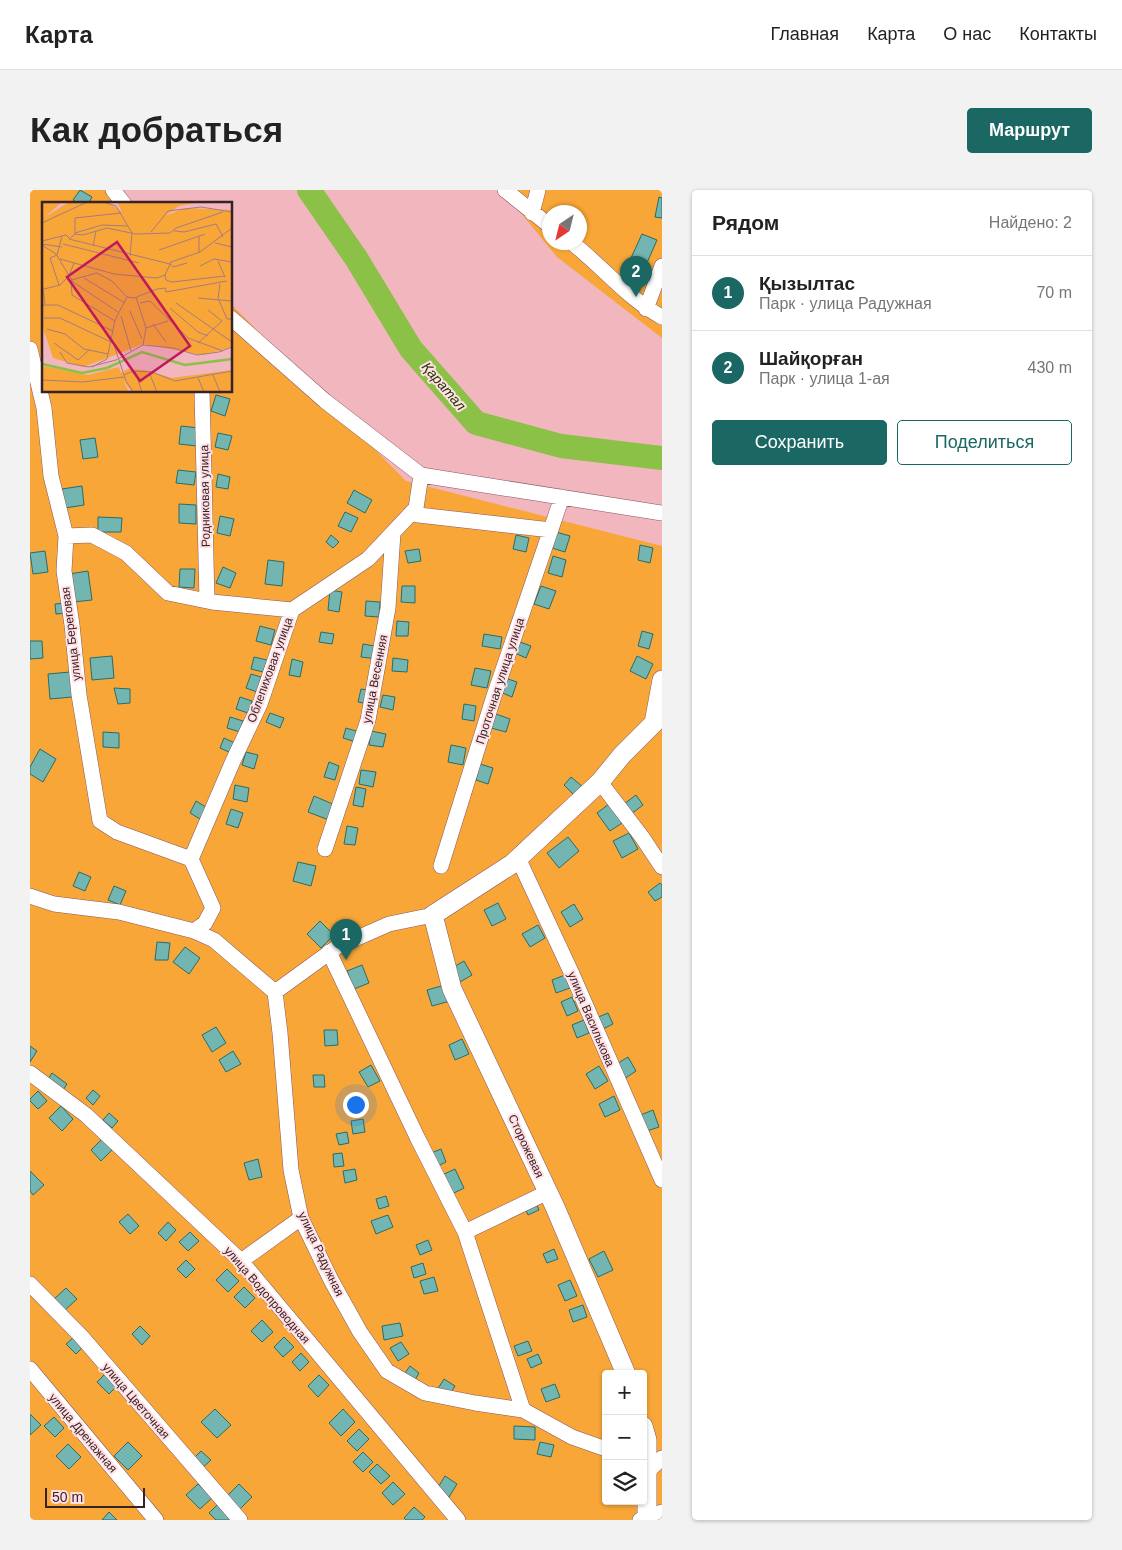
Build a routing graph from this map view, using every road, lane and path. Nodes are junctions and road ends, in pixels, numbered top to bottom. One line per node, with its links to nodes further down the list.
1 (113, 190): 4 (street)
2 (505, 190): 5 (street)
3 (538, 190): 5 (street)
4 (122, 202)
5 (532, 213): 6 (street)
6 (542, 220)
7 (582, 250): 9 (street)
8 (662, 266): 9 (street)
9 (646, 309): 10 (street)
10 (662, 317)
11 (232, 319): 14 (street)
12 (30, 349): 20 (street, улица Береговая)
13 (202, 392): 21 (street, Родниковая улица)
14 (421, 475): 15 (street); 17 (street, Облепиховая улица)
15 (562, 497): 16 (street); 18 (street, Проточная улица улица)
16 (662, 513)
17 (410, 514): 18 (street); 19 (street, Облепиховая улица)
18 (551, 530): 29 (street, Проточная улица улица)
19 (393, 533): 22 (street, Облепиховая улица); 26 (street, улица Весенняя)
20 (66, 536): 21 (street); 28 (street, улица Береговая)
21 (207, 601): 22 (street)
22 (292, 610): 28 (street, Облепиховая улица)
23 (662, 680): 24 (street)
24 (658, 719): 25 (street)
25 (600, 782): 27 (street); 30 (street)
26 (325, 849)
27 (518, 858): 32 (street); 37 (street, улица Василькова)
28 (191, 859): 33 (street)
29 (441, 866)
30 (662, 867)
31 (30, 896): 33 (street)
32 (433, 915): 34 (street); 38 (street, Сторожевая)
33 (194, 931): 35 (street)
34 (329, 952): 35 (street); 40 (street)
35 (275, 992): 39 (street, улица Радужная)
36 (30, 1073): 41 (street, улица Водопроводная)
37 (662, 1180)
38 (548, 1192): 40 (street); 44 (street, Сторожевая)
39 (301, 1218): 41 (street); 45 (street, улица Радужная)
40 (465, 1232): 45 (street)
41 (241, 1261): 53 (street, улица Водопроводная)
42 (32, 1291): 52 (street, улица Цветочная)
43 (30, 1369): 51 (street, улица Дренажная)
44 (624, 1370)
45 (523, 1410): 46 (street, улица Радужная)
46 (602, 1448)
47 (662, 1458): 48 (street)
48 (647, 1469)
49 (647, 1494): 50 (street)
50 (649, 1517)
51 (156, 1520)
52 (240, 1520)
53 (458, 1520)

